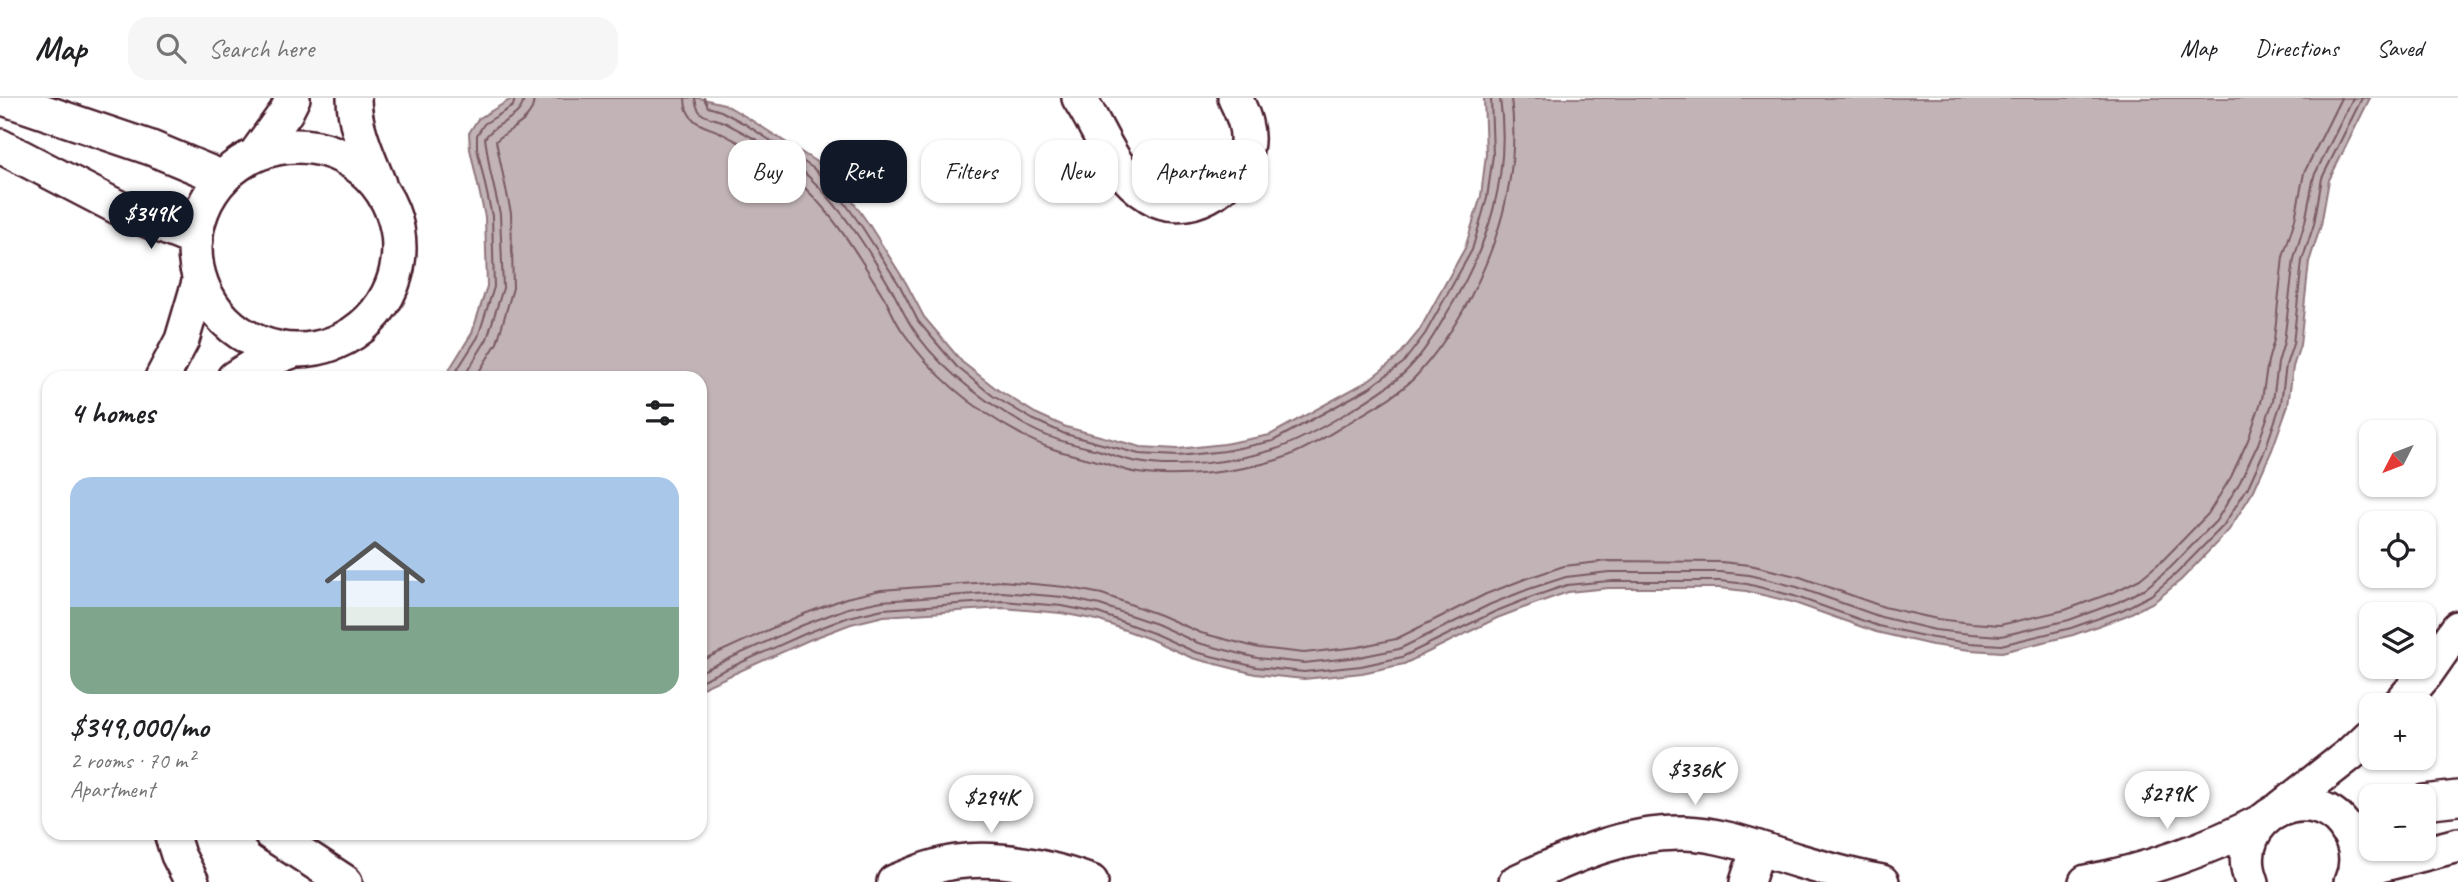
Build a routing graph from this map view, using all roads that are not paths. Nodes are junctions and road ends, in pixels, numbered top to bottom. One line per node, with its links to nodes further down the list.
1 (293, 98): 7 (street)
2 (354, 98): 9 (street)
3 (1079, 98): 4 (street)
4 (1235, 98)
5 (15, 101): 8 (street)
6 (2, 148): 10 (street)
7 (255, 155): 8 (street); 9 (street)
8 (223, 178): 10 (street)
9 (383, 192): 12 (street)
10 (195, 240): 11 (street)
11 (200, 279): 12 (street); 13 (street)
12 (292, 351): 14 (street)
13 (166, 371)
14 (245, 371)
15 (2458, 628): 16 (street)
16 (2409, 693)
17 (2359, 746): 22 (street)
18 (2359, 747): 23 (street)
19 (2458, 798): 20 (street)
20 (2436, 801)
21 (2359, 814): 23 (street)
22 (2271, 815): 23 (street); 36 (street); 37 (street)
23 (2333, 815): 38 (street)
24 (173, 840): 30 (street)
25 (281, 840): 31 (street)
26 (2458, 845): 39 (street)
27 (1758, 848): 28 (street); 34 (street); 35 (street)
28 (1575, 869): 33 (street)
29 (1074, 879): 32 (street)
30 (192, 882)
31 (345, 882)
32 (894, 882)
33 (1516, 882)
34 (1747, 882)
35 (1882, 882)
36 (2087, 882)
37 (2252, 882)
38 (2351, 882)
39 (2357, 882)

